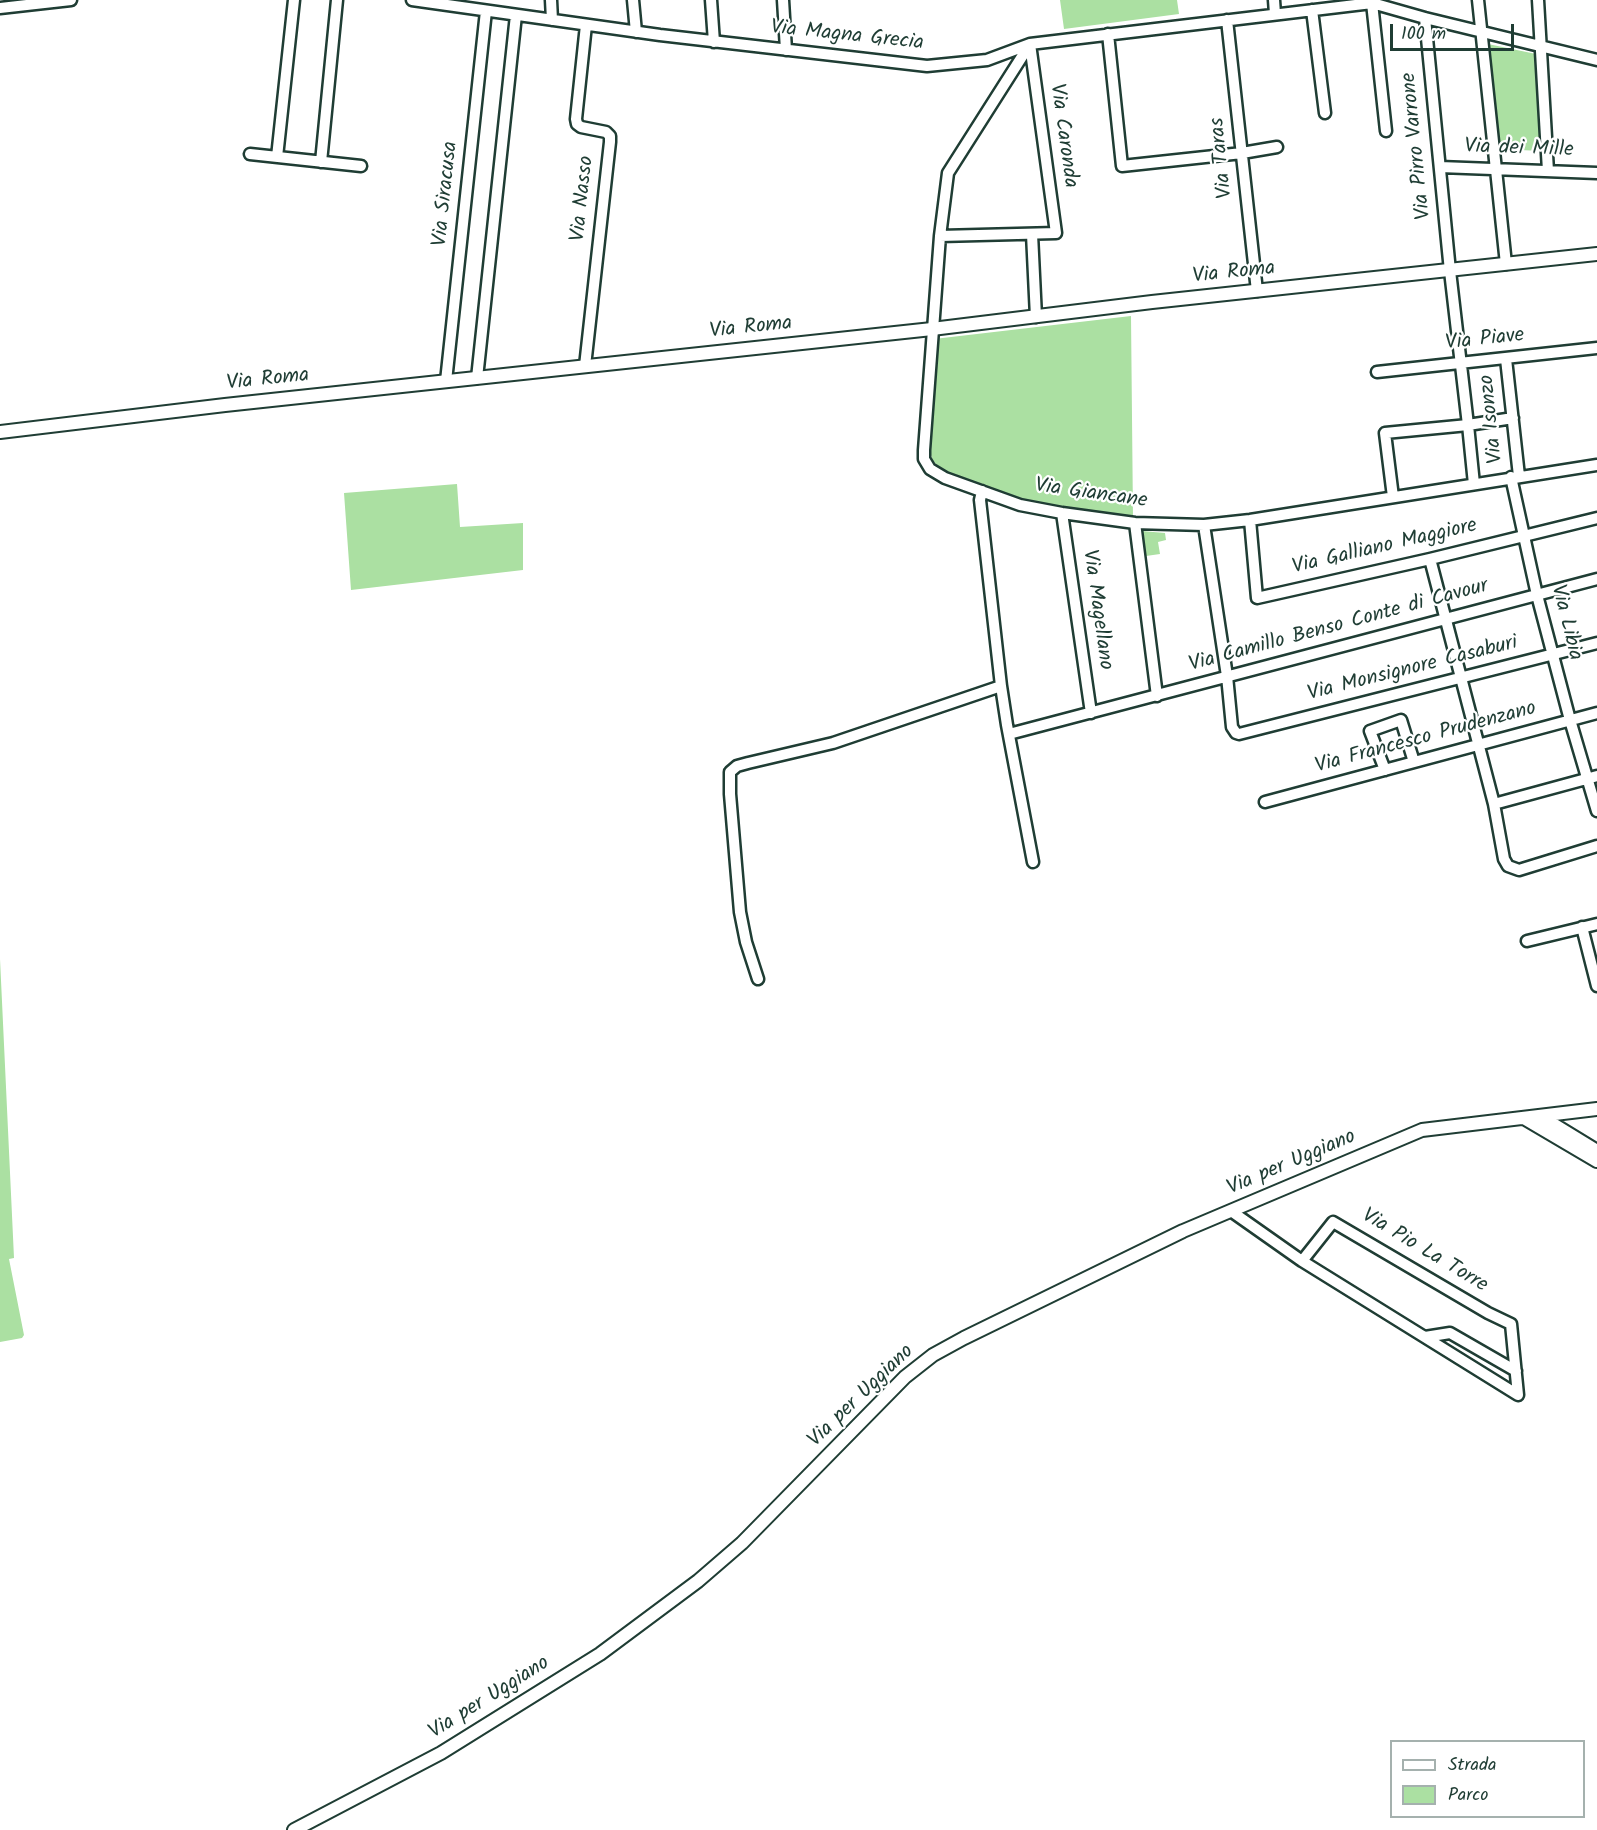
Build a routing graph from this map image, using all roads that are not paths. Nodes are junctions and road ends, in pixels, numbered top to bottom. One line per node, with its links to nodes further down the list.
1 (71, 0): 16 (street)
2 (294, 0): 37 (street)
3 (337, 0): 38 (street)
4 (412, 0): 13 (street, Via Magna Grecia)
5 (551, 0): 21 (street)
6 (633, 0): 24 (street)
7 (711, 0): 27 (street)
8 (783, 0): 30 (street)
9 (1274, 0): 18 (street)
10 (1478, 0): 25 (street)
11 (1538, 0): 29 (street)
12 (1372, 3): 14 (street); 15 (street, Via Magna Grecia); 33 (street)
13 (471, 4): 17 (street, Via Magna Grecia)
14 (1399, 5): 20 (street)
15 (1318, 6): 18 (street, Via Magna Grecia); 32 (street)
16 (0, 8)
17 (486, 10): 19 (street, Via Magna Grecia); 58 (street, Via Siracusa)
18 (1275, 14): 22 (street, Via Magna Grecia)
19 (516, 15): 21 (street, Via Magna Grecia); 57 (street)
20 (1425, 18): 25 (street); 40 (street, Via Pirro Varrone)
21 (552, 20): 23 (street, Via Magna Grecia)
22 (1227, 20): 26 (street, Via Magna Grecia); 35 (street, Via Taras)
23 (586, 25): 24 (street, Via Magna Grecia); 55 (street, Via Nasso)
24 (636, 32): 27 (street, Via Magna Grecia)
25 (1482, 32): 29 (street); 41 (street)
26 (1108, 34): 28 (street, Via Magna Grecia); 35 (street)
27 (714, 42): 30 (street, Via Magna Grecia)
28 (1030, 44): 30 (street, Via Magna Grecia); 44 (street, Via Caronda); 45 (street, Via Giancane)
29 (1540, 46): 31 (street); 42 (street)
30 (786, 50)
31 (1597, 60)
32 (1325, 113)
33 (1386, 132)
34 (1277, 147): 35 (street)
35 (1242, 153): 49 (street, Via Taras)
36 (250, 154): 37 (street)
37 (277, 157): 38 (street)
38 (321, 162): 39 (street)
39 (361, 166)
40 (1440, 167): 41 (street, Via dei Mille); 48 (street, Via Pirro Varrone)
41 (1496, 169): 42 (street, Via dei Mille); 47 (street)
42 (1548, 171): 43 (street, Via dei Mille)
43 (1597, 173)
44 (1032, 234): 45 (street); 50 (street)
45 (940, 236): 51 (street, Via Giancane)
46 (1597, 254): 47 (street, Via Roma)
47 (1506, 264): 48 (street, Via Roma)
48 (1450, 271): 49 (street, Via Roma); 54 (street, Via Pirro Varrone)
49 (1257, 291): 50 (street, Via Roma)
50 (1036, 317): 51 (street, Via Roma)
51 (932, 329): 55 (street, Via Roma); 65 (street, Via Giancane)
52 (1597, 348): 53 (street, Via Piave)
53 (1506, 358): 54 (street, Via Piave); 59 (street, Via Isonzo)
54 (1460, 363): 56 (street, Via Piave); 60 (street, Via Pirro Varrone)
55 (585, 366): 57 (street, Via Roma)
56 (1377, 372)
57 (477, 378): 58 (street, Via Roma)
58 (446, 381): 61 (street, Via Roma)
59 (1513, 418): 60 (street); 63 (street, Via Isonzo)
60 (1468, 425): 64 (street, Via Pirro Varrone); 66 (street)
61 (0, 432)
62 (1597, 465): 63 (street, Via Giancane)
63 (1515, 477): 64 (street, Via Giancane); 72 (street, Via Libia)
64 (1473, 484): 66 (street, Via Giancane)
65 (982, 491): 67 (street, Via Giancane); 81 (street)
66 (1393, 497): 69 (street, Via Giancane)
67 (1062, 513): 70 (street, Via Giancane); 83 (street, Via Magellano)
68 (1597, 518): 72 (street, Via Galliano Maggiore)
69 (1250, 520): 71 (street, Via Giancane); 73 (street, Via Galliano Maggiore)
70 (1136, 523): 71 (street, Via Giancane); 82 (street)
71 (1204, 525): 79 (street)
72 (1524, 535): 73 (street, Via Galliano Maggiore); 75 (street, Via Libia)
73 (1430, 559): 76 (street)
74 (1597, 579): 75 (street, Via Camillo Benso Conte di Cavour)
75 (1537, 595): 76 (street, Via Camillo Benso Conte di Cavour); 78 (street, Via Libia)
76 (1445, 619): 79 (street, Via Camillo Benso Conte di Cavour); 80 (street)
77 (1597, 643): 78 (street, Via Monsignore Casaburi)
78 (1553, 654): 80 (street, Via Monsignore Casaburi); 85 (street, Via Libia)
79 (1227, 676): 80 (street, Via Monsignore Casaburi); 82 (street, Via Camillo Benso Conte di Cavour)
80 (1460, 677): 87 (street)
81 (1001, 686): 86 (street); 99 (street)
82 (1157, 696): 83 (street, Via Camillo Benso Conte di Cavour)
83 (1091, 713): 86 (street, Via Camillo Benso Conte di Cavour)
84 (1597, 713): 85 (street, Via Francesco Prudenzano)
85 (1570, 720): 87 (street, Via Francesco Prudenzano); 90 (street, Via Libia)
86 (1009, 734): 95 (street)
87 (1478, 745): 88 (street, Via Francesco Prudenzano); 92 (street)
88 (1414, 762): 89 (street, Via Francesco Prudenzano); 89 (street)
89 (1385, 770): 91 (street, Via Francesco Prudenzano)
90 (1592, 777): 92 (street); 93 (street, Via Libia)
91 (1265, 802)
92 (1494, 804): 94 (street)
93 (1597, 811)
94 (1597, 846)
95 (1033, 862)
96 (1597, 924): 97 (street)
97 (1582, 927): 98 (street); 100 (street)
98 (1527, 941)
99 (758, 979)
100 (1597, 986)
101 (1597, 1109): 102 (street)
102 (1540, 1116): 103 (street, Via per Uggiano); 104 (street)
103 (1524, 1118): 105 (street); 106 (street, Via per Uggiano)
104 (1597, 1150)
105 (1597, 1161)
106 (1231, 1211): 107 (street); 110 (street, Via per Uggiano)
107 (1302, 1261): 108 (street); 109 (street, Via Pio La Torre)
108 (1425, 1337): 109 (street); 109 (street)
109 (1516, 1371)
110 (294, 1830)

